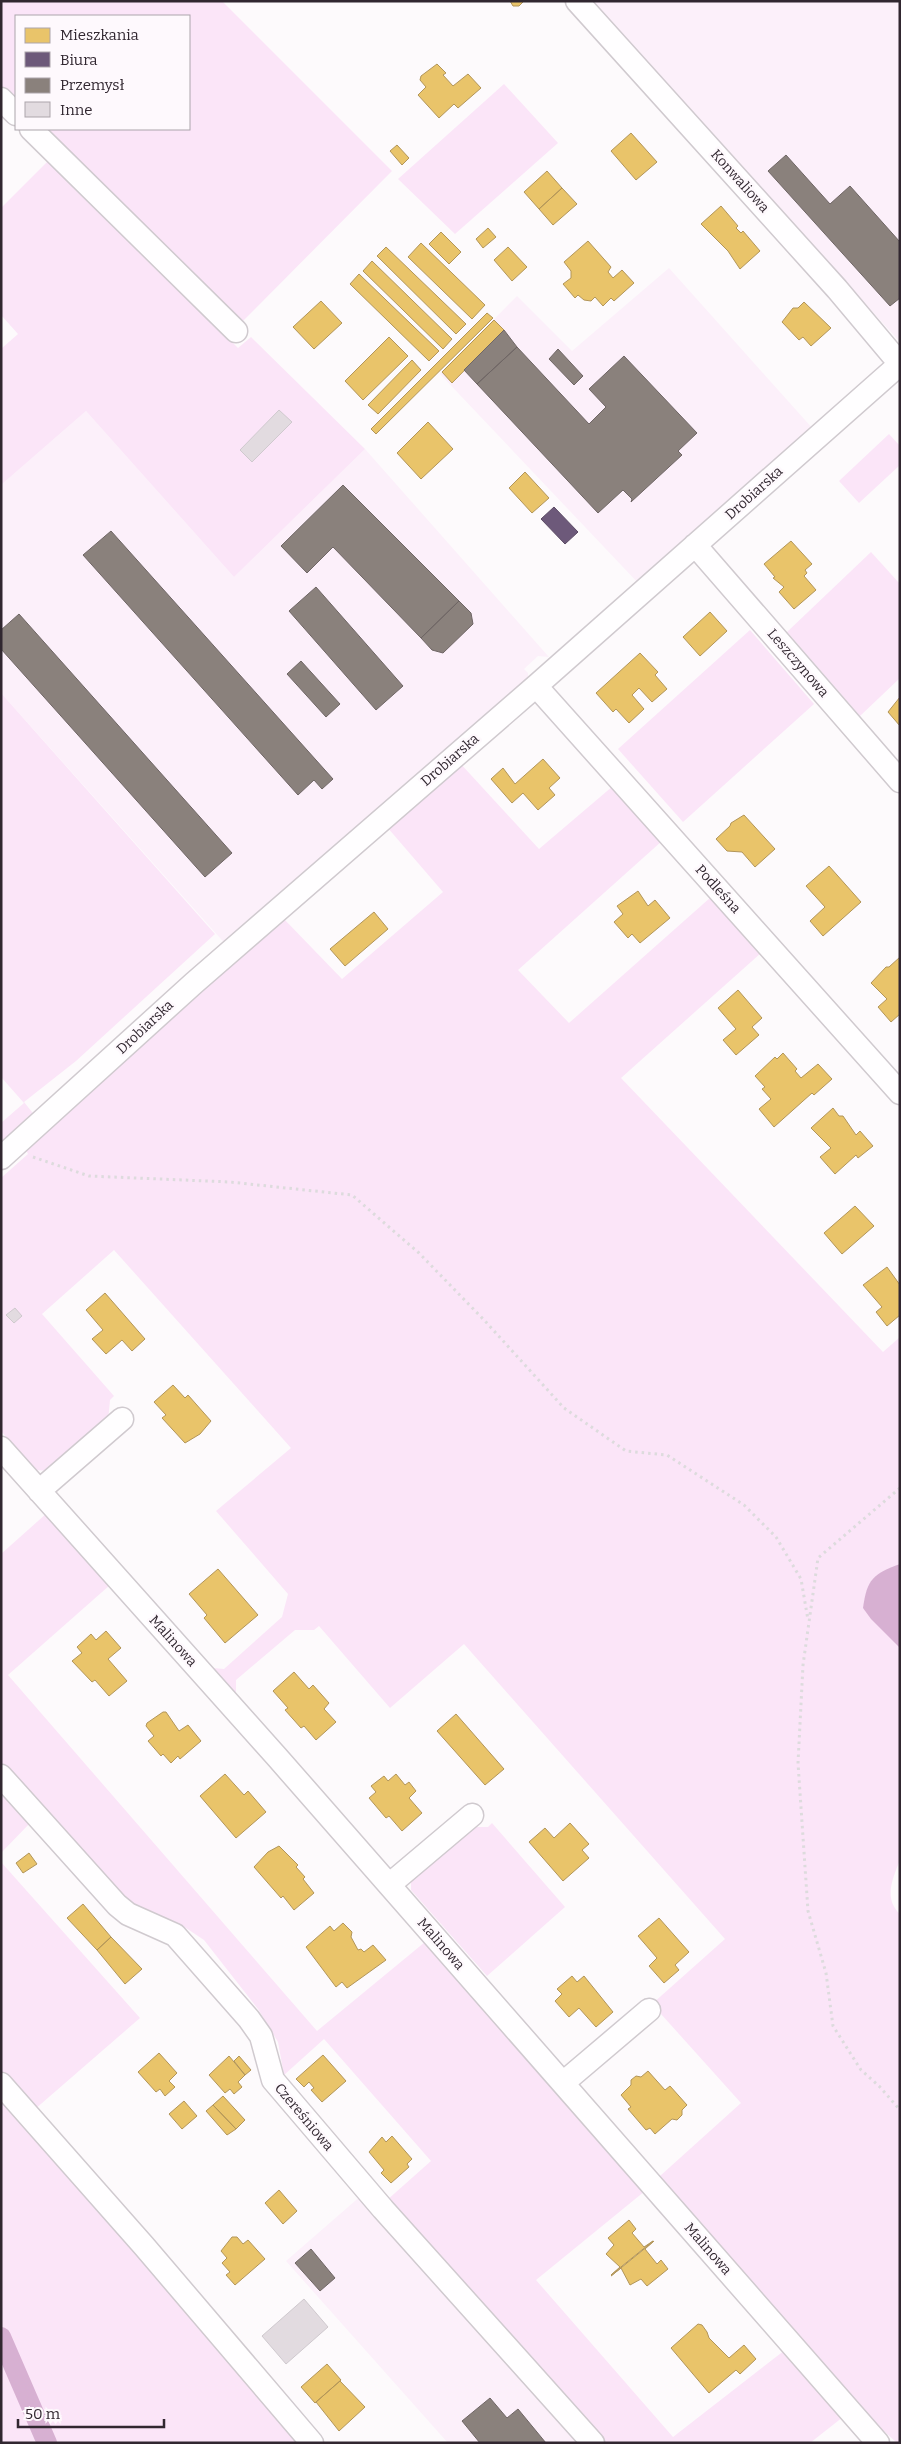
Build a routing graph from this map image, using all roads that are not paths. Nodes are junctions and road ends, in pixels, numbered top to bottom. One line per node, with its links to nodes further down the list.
1 (578, 1): 6 (street, Konwaliowa)
2 (1, 99): 3 (street)
3 (15, 113)
4 (32, 130): 5 (street)
5 (236, 331)
6 (897, 371): 7 (street, Drobiarska)
7 (696, 545): 8 (street, Drobiarska); 9 (street, Leszczynowa)
8 (536, 686): 10 (street, Podleśna); 11 (street, Drobiarska)
9 (900, 781)
10 (900, 1093)
11 (6, 1154)
12 (122, 1419): 14 (street)
13 (1, 1448): 14 (street, Malinowa)
14 (39, 1491): 17 (street, Malinowa)
15 (1, 1776): 22 (street, Czereśniowa)
16 (472, 1814): 17 (street)
17 (389, 1886): 20 (street, Malinowa)
18 (649, 2010): 20 (street)
19 (1, 2084): 21 (street)
20 (563, 2084): 23 (street, Malinowa)
21 (312, 2443)
22 (593, 2443)
23 (878, 2443)

